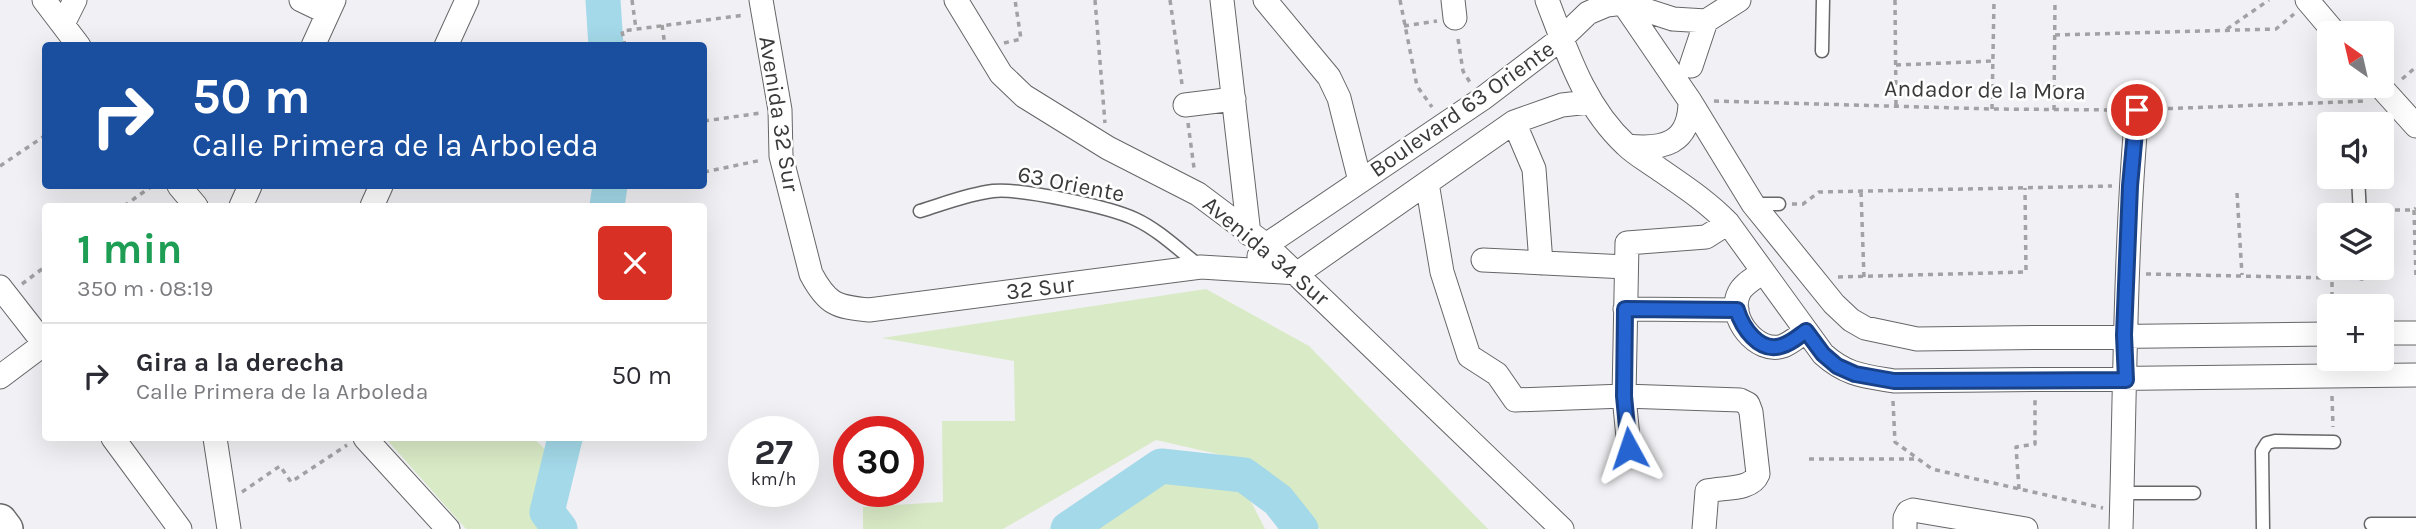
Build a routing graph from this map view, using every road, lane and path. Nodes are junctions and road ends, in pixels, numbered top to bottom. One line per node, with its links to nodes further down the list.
1 (44, 0): 26 (street)
2 (75, 0): 26 (street)
3 (301, 0): 21 (street)
4 (467, 0): 36 (street)
5 (632, 0): 29 (path)
6 (956, 0): 61 (street, Avenida 34 Sur)
7 (1015, 0): 33 (path)
8 (1095, 0): 61 (path)
9 (1222, 0): 44 (street)
10 (1265, 0): 65 (street)
11 (1400, 0): 28 (path)
12 (1547, 0): 32 (street)
13 (1739, 0): 24 (street)
14 (1823, 0): 39 (lane)
15 (1895, 0): 41 (path)
16 (1994, 0): 40 (path)
17 (2055, 0): 31 (path)
18 (2269, 0): 30 (path)
19 (2308, 1): 25 (street); 30 (path)
20 (1622, 2): 24 (street); 32 (street, Boulevard 63 Oriente); 46 (street)
21 (331, 6): 35 (street)
22 (762, 7): 27 (path); 52 (street, Avenida 32 Sur)
23 (1454, 9): 28 (path); 45 (path)
24 (1706, 21): 42 (street)
25 (2325, 21)
26 (63, 24): 34 (street)
27 (662, 26): 29 (path); 38 (path)
28 (1404, 26): 55 (path)
29 (636, 29): 37 (path)
30 (2225, 30): 31 (path)
31 (2055, 35): 53 (path)
32 (1562, 38): 45 (street, Boulevard 63 Oriente); 47 (street)
33 (1021, 39)
34 (76, 42)
35 (315, 42)
36 (448, 42)
37 (624, 42)
38 (664, 42)
39 (1822, 51)
40 (1994, 61): 41 (path); 51 (path)
41 (1896, 65): 50 (path)
42 (1691, 66)
43 (2391, 98): 58 (street)
44 (1234, 99): 49 (street); 81 (street)
45 (1482, 99): 55 (street, Boulevard 63 Oriente)
46 (1690, 101): 50 (path, Andador de la Mora); 60 (street); 75 (street)
47 (1589, 102): 57 (street, Boulevard 63 Oriente); 60 (street)
48 (2363, 102): 54 (path, Andador de la Mora)
49 (1185, 105)
50 (1896, 106): 51 (path, Andador de la Mora)
51 (1992, 109): 53 (path, Andador de la Mora)
52 (780, 110): 56 (path); 62 (street, Avenida 32 Sur)
53 (2054, 110): 54 (path, Andador de la Mora)
54 (2137, 110): 67 (street)
55 (1452, 120): 65 (street, Boulevard 63 Oriente)
56 (707, 121)
57 (1514, 122): 66 (street, Boulevard 63 Oriente); 83 (street)
58 (2416, 127)
59 (42, 138): 63 (path)
60 (1627, 146): 80 (street)
61 (1108, 148): 81 (street, Avenida 34 Sur)
62 (781, 156): 64 (path); 95 (street, Avenida 32 Sur)
63 (0, 166)
64 (707, 171)
65 (1360, 181): 81 (street, Boulevard 63 Oriente)
66 (1427, 183): 89 (street, Boulevard 63 Oriente); 111 (street)
67 (2130, 186): 68 (path); 90 (street)
68 (2025, 188): 71 (path); 71 (path)
69 (148, 189): 73 (path)
70 (182, 189): 74 (street)
71 (1861, 192): 76 (path)
72 (2237, 193): 91 (path)
73 (128, 203)
74 (193, 203)
75 (1753, 204): 76 (lane); 102 (street)
76 (1779, 204)
77 (2415, 209): 78 (path); 92 (path)
78 (2394, 210)
79 (920, 211): 84 (lane, 63 Oriente)
80 (1728, 223): 85 (street); 88 (street)
81 (1258, 240): 87 (street); 89 (street, Avenida 34 Sur)
82 (1483, 260): 83 (street)
83 (1541, 262): 85 (street)
84 (1201, 267): 87 (street, 32 Sur); 95 (street, 32 Sur)
85 (1626, 267): 96 (street)
86 (42, 268): 93 (path)
87 (1248, 270): 89 (street, 32 Sur)
88 (1763, 272): 97 (street); 98 (street)
89 (1298, 273): 132 (street, Avenida 34 Sur)
90 (2127, 274): 91 (path); 102 (street)
91 (2242, 275): 94 (path)
92 (2416, 277)
93 (3, 291): 103 (street)
94 (2332, 294)
95 (831, 303)
96 (1625, 309): 97 (street); 111 (street)
97 (1737, 310): 98 (street)
98 (1806, 331): 109 (street)
99 (2416, 333): 101 (street)
100 (2317, 334): 102 (street)
101 (2394, 334)
102 (2124, 335): 108 (street)
103 (42, 341)
104 (42, 347): 107 (street)
105 (2416, 375): 106 (street)
106 (2332, 376): 108 (street); 116 (path)
107 (0, 377)
108 (2126, 380): 110 (street); 123 (street)
109 (1894, 381): 110 (street); 118 (path)
110 (2035, 381): 120 (path)
111 (1624, 396): 117 (street); 133 (street)
112 (115, 441): 129 (street)
113 (216, 441): 122 (street)
114 (352, 441): 122 (path)
115 (368, 441): 131 (street)
116 (2334, 442): 135 (lane)
117 (1629, 448)
118 (1918, 458): 119 (path); 120 (path)
119 (1809, 459)
120 (2019, 489): 123 (path)
121 (2194, 493): 123 (lane)
122 (226, 503): 130 (street)
123 (2121, 511)
124 (1907, 520): 134 (street)
125 (0, 521): 128 (main road)
126 (2371, 524): 127 (lane)
127 (2407, 526)
128 (6, 529)
129 (180, 529)
130 (229, 529)
131 (448, 529)
132 (1562, 529)
133 (1704, 529)
134 (2026, 529)
135 (2263, 529)

